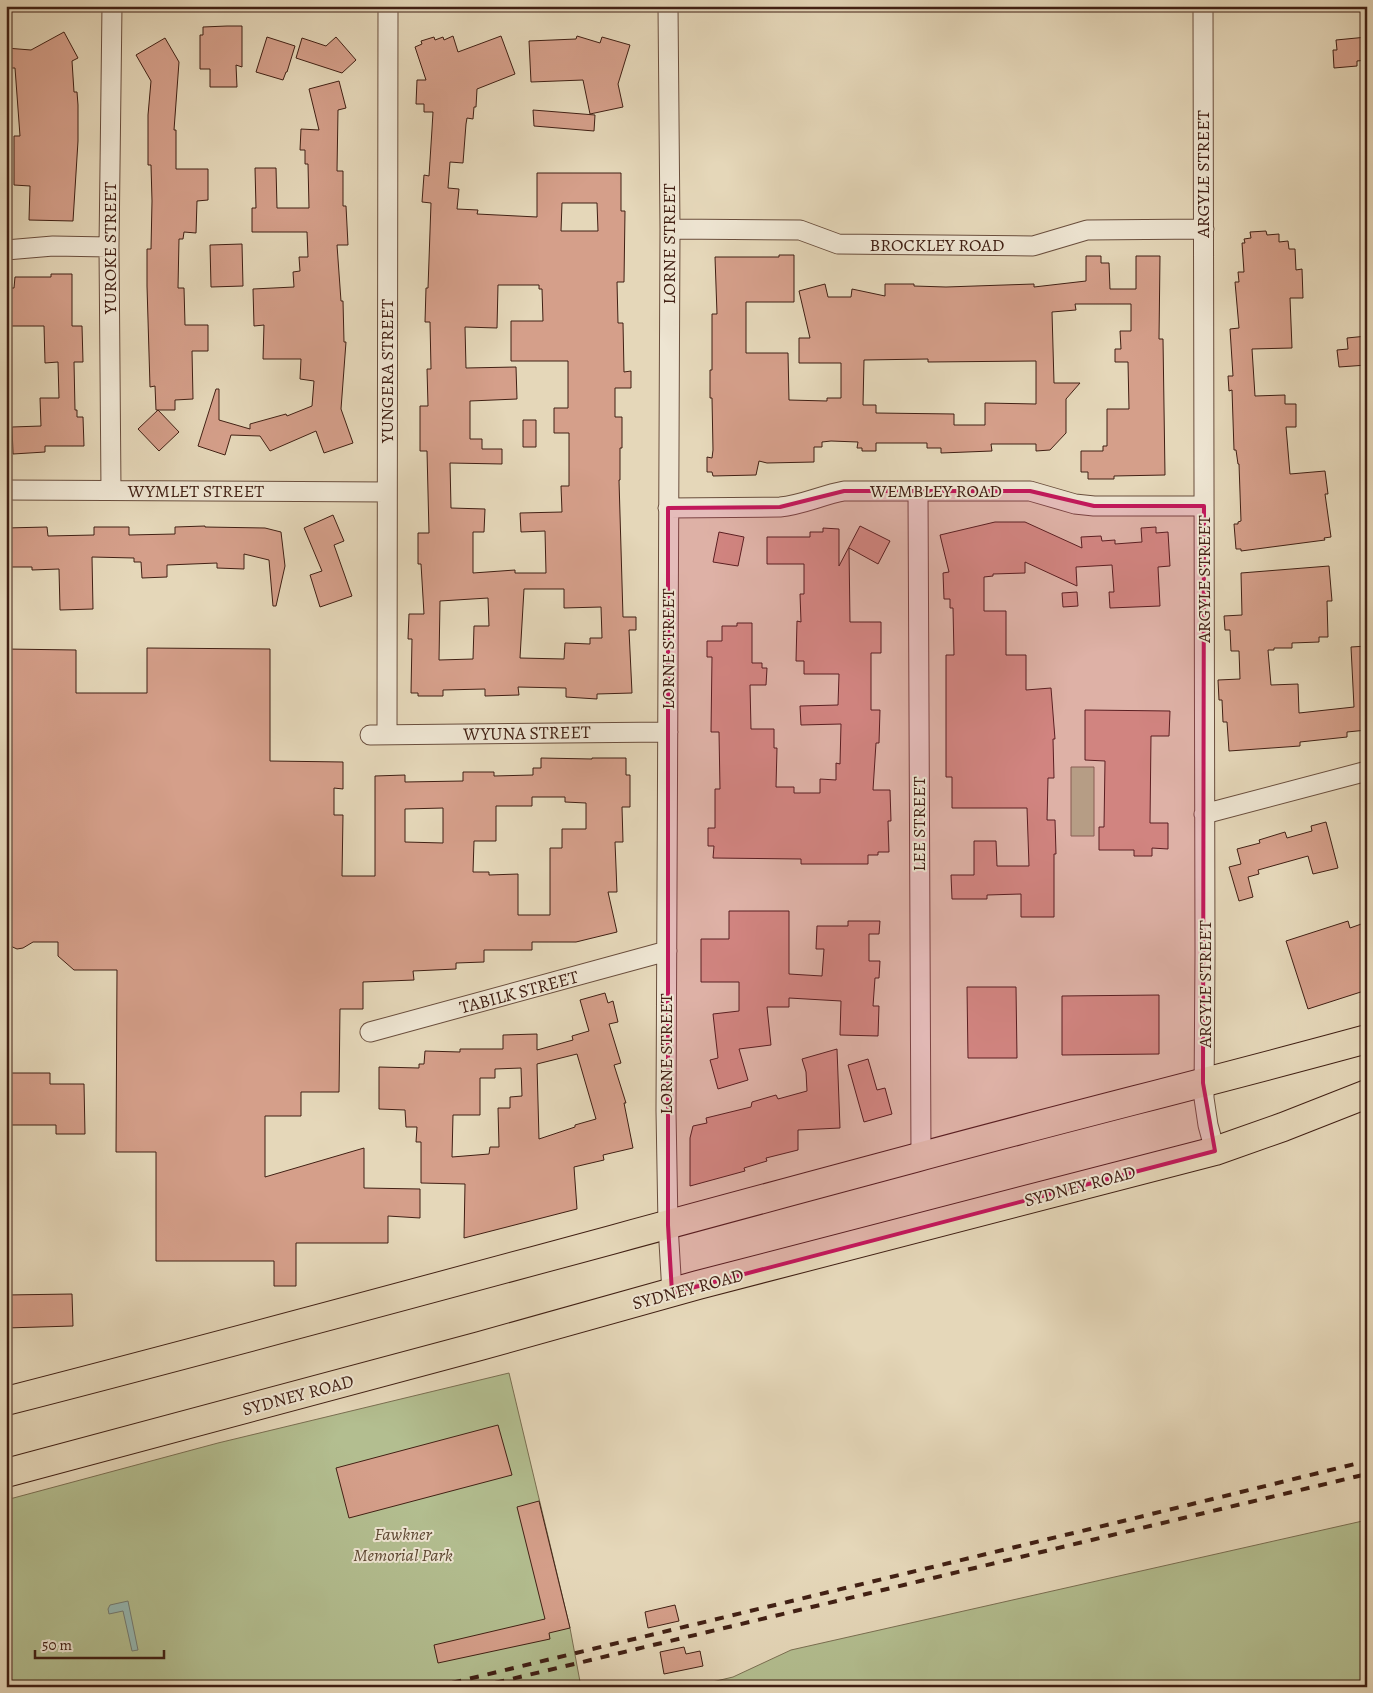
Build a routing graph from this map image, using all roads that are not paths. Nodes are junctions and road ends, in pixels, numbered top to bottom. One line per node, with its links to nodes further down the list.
1 (112, 6): 7 (street, YUROKE STREET)
2 (388, 6): 11 (street, YUNGERA STREET)
3 (668, 6): 5 (street, LORNE STREET)
4 (1203, 6): 6 (street, ARGYLE STREET)
5 (670, 229): 6 (street, BROCKLEY ROAD); 14 (street, LORNE STREET)
6 (1204, 229): 13 (street, ARGYLE STREET)
7 (109, 247): 8 (street); 10 (street, YUROKE STREET)
8 (6, 250)
9 (6, 490): 10 (street, WYMLET STREET)
10 (111, 490): 11 (street, WYMLET STREET)
11 (387, 492): 16 (street, YUNGERA STREET)
12 (918, 492): 13 (street, WEMBLEY ROAD); 14 (street, WEMBLEY ROAD); 25 (street, LEE STREET)
13 (1204, 506): 18 (street, ARGYLE STREET)
14 (668, 508): 15 (street, LORNE STREET)
15 (668, 732): 16 (street, WYUNA STREET); 19 (street, LORNE STREET)
16 (378, 735)
17 (1367, 771): 18 (street)
18 (1204, 814): 22 (street, ARGYLE STREET)
19 (667, 951): 20 (street, TABILK STREET); 26 (street, LORNE STREET)
20 (370, 1032)
21 (1367, 1039): 22 (highway)
22 (1203, 1083): 24 (street, ARGYLE STREET); 25 (highway)
23 (1367, 1094): 24 (highway, SYDNEY ROAD)
24 (1215, 1151): 27 (highway, SYDNEY ROAD)
25 (920, 1156): 26 (highway)
26 (668, 1225): 27 (street, LORNE STREET); 28 (highway)
27 (672, 1293): 29 (highway, SYDNEY ROAD)
28 (6, 1401)
29 (6, 1473)

